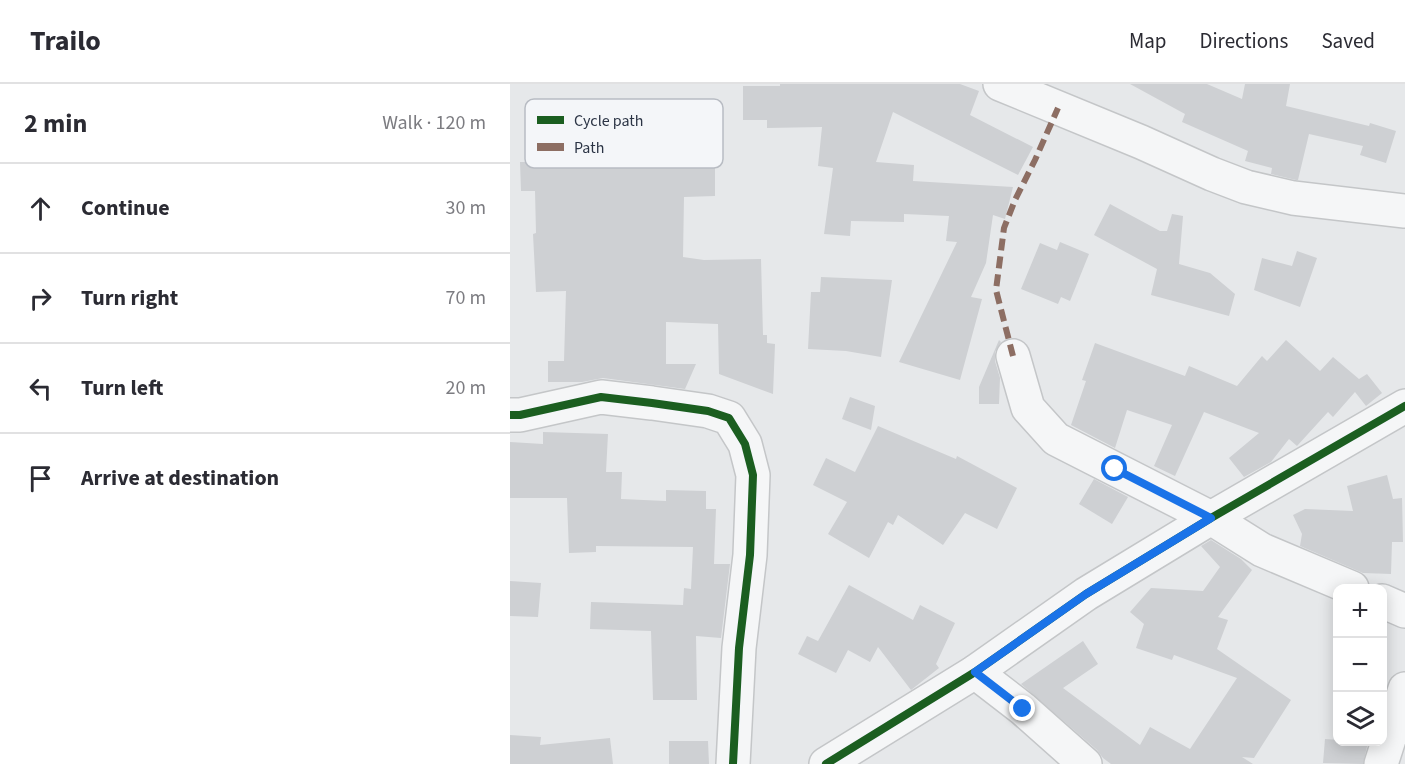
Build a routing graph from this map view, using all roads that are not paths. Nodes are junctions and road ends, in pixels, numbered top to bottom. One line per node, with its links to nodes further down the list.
1 (1000, 84): 2 (street)
2 (1405, 212)
3 (1013, 356): 6 (street)
4 (1405, 406): 6 (street)
5 (510, 415): 12 (street)
6 (1211, 518): 7 (street); 10 (street)
7 (1343, 584)
8 (1387, 603): 9 (street)
9 (1405, 610)
10 (975, 672): 13 (street); 14 (street)
11 (1405, 689): 15 (street)
12 (733, 764)
13 (826, 764)
14 (1085, 764)
15 (1381, 764)

